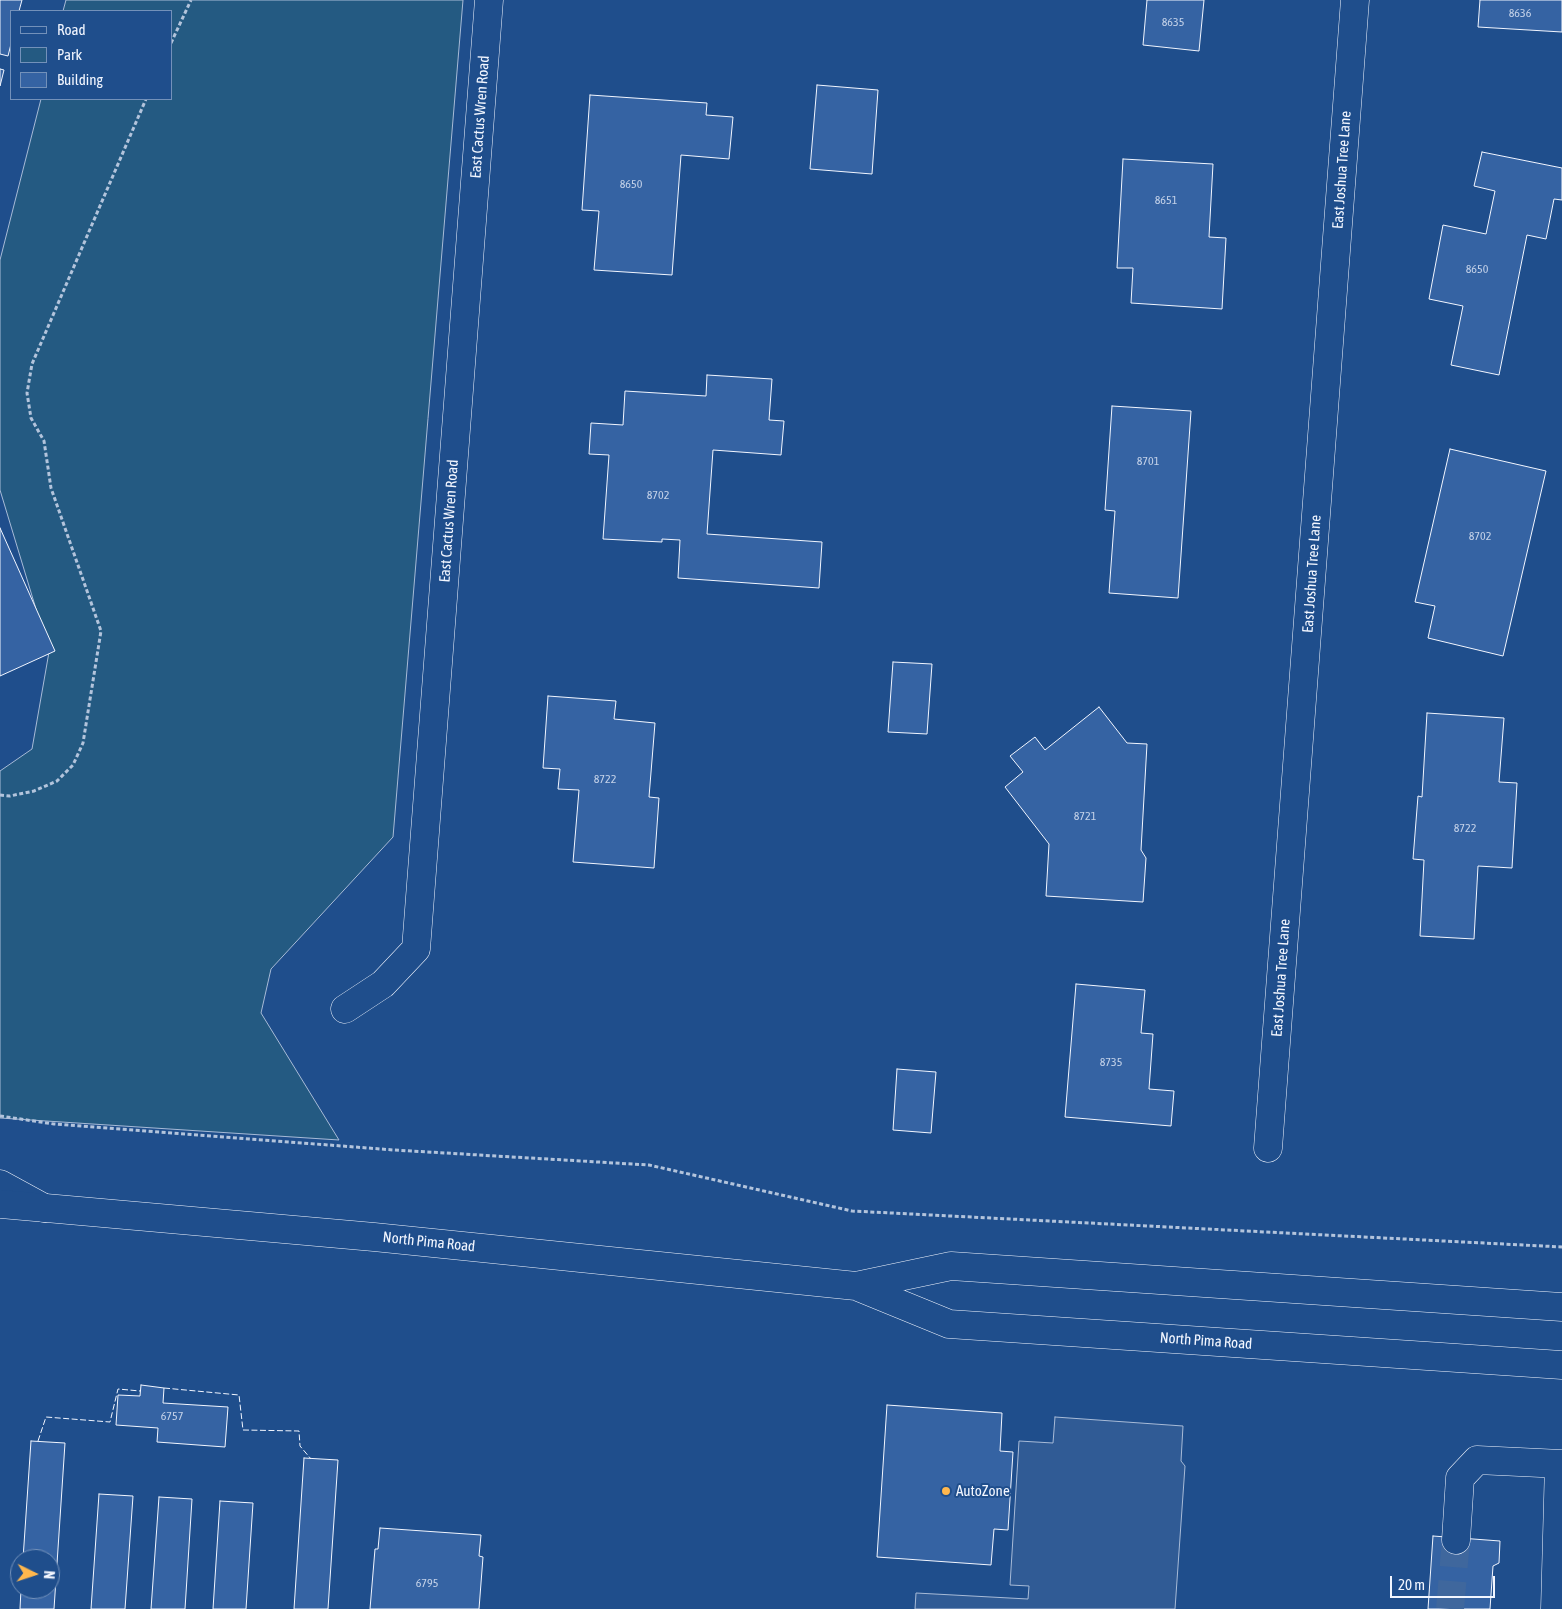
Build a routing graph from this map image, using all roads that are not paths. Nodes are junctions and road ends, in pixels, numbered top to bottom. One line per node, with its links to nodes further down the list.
1 (490, 0): 3 (main road, East Cactus Wren Road)
2 (1355, 0): 4 (main road, East Joshua Tree Lane)
3 (345, 1009)
4 (1268, 1148)
5 (0, 1184): 7 (main road)
6 (0, 1204): 7 (main road, North Pima Road)
7 (44, 1208): 8 (main road, North Pima Road)
8 (856, 1286): 9 (main road, North Pima Road); 10 (main road, North Pima Road)
9 (1562, 1307)
10 (1562, 1365)
11 (1561, 1464): 12 (main road); 13 (main road)
12 (1456, 1540)
13 (1557, 1602)

